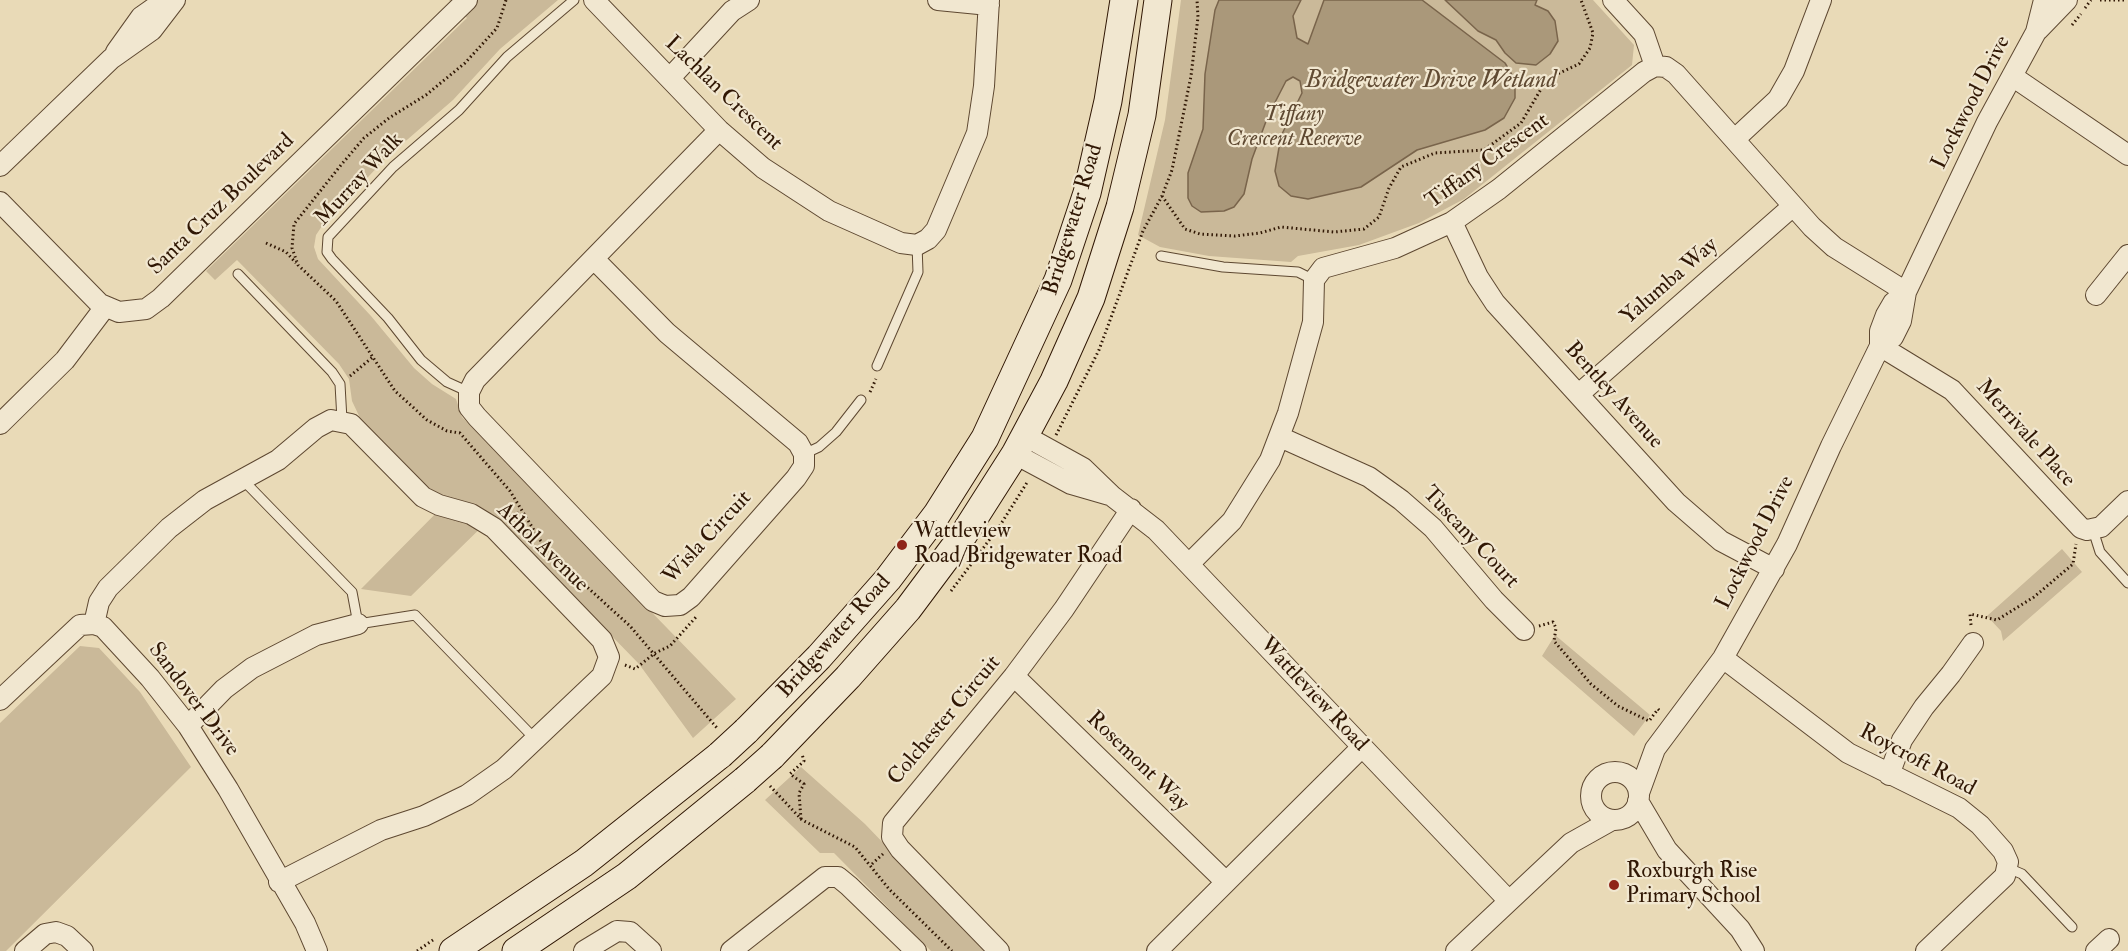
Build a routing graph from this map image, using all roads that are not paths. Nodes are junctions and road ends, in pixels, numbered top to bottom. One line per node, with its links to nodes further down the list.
1 (165, 0): 16 (street)
2 (175, 0): 16 (street)
3 (467, 0): 35 (street, Santa Cruz Boulevard)
4 (574, 0): 38 (lane, Murray Walk)
5 (594, 0): 19 (street, Lachlan Crescent)
6 (749, 0): 19 (street)
7 (938, 0): 14 (street)
8 (1124, 0): 43 (street, Bridgewater Road)
9 (1158, 0): 45 (street, Bridgewater Road)
10 (1613, 0): 17 (street)
11 (1821, 0): 21 (street)
12 (2044, 0): 15 (street, Lockwood Drive)
13 (2067, 0): 15 (street, Lockwood Drive)
14 (989, 3): 27 (street)
15 (2036, 32): 18 (street, Lockwood Drive)
16 (111, 59): 23 (street)
17 (1655, 66): 21 (street); 26 (street, Tiffany Crescent)
18 (2012, 76): 22 (street); 33 (street, Lockwood Drive)
19 (669, 78): 20 (street, Lachlan Crescent)
20 (719, 130): 27 (street, Lachlan Crescent); 30 (street)
21 (1735, 140): 25 (street)
22 (2128, 155)
23 (0, 166)
24 (0, 202): 35 (street)
25 (1793, 206): 33 (street); 39 (street, Yalumba Way)
26 (1452, 222): 32 (street, Tiffany Crescent); 39 (street, Bentley Avenue)
27 (917, 245): 37 (lane)
28 (2128, 255): 34 (street)
29 (1161, 256): 32 (lane)
30 (594, 259): 38 (street); 46 (street)
31 (238, 274): 41 (lane)
32 (1314, 280): 44 (street)
33 (1906, 292): 36 (street, Lockwood Drive)
34 (2096, 295)
35 (105, 307): 42 (street)
36 (1880, 346): 50 (street, Merrivale Place); 52 (street, Lockwood Drive)
37 (878, 366)
38 (469, 392): 46 (street, Wisla Circuit)
39 (1579, 394): 52 (street, Bentley Avenue)
40 (861, 400): 46 (lane)
41 (342, 420): 47 (street); 62 (street, Athol Avenue)
42 (0, 424)
43 (989, 428): 45 (street, Wattleview Road); 83 (street, Bridgewater Road, bridge)
44 (1280, 437): 51 (street); 56 (street, Tuscany Court)
45 (1020, 445): 49 (street, Wattleview Road); 84 (street, Bridgewater Road)
46 (804, 454)
47 (243, 480): 54 (street); 55 (lane)
48 (2128, 501): 50 (street)
49 (1131, 509): 51 (street, Wattleview Road); 59 (street, Colchester Circuit)
50 (2087, 529): 53 (lane)
51 (1190, 564): 63 (street, Wattleview Road)
52 (1774, 569): 58 (street, Lockwood Drive)
53 (2128, 583)
54 (94, 624): 60 (street); 61 (street, Sandover Drive)
55 (358, 624): 61 (street); 62 (lane)
56 (1524, 630)
57 (1973, 643): 66 (street)
58 (1723, 658): 64 (street, Lockwood Drive); 66 (street, Roycroft Road)
59 (1014, 676): 74 (street, Rosemont Way); 89 (street, Colchester Circuit)
60 (0, 700)
61 (188, 726): 73 (street, Sandover Drive)
62 (536, 740): 73 (street)
63 (1362, 747): 74 (street); 75 (street, Wattleview Road)
64 (1655, 749): 65 (street, Lockwood Drive); 67 (street, Lockwood Drive)
65 (1620, 773): 67 (street); 68 (street)
66 (1889, 775): 72 (street, Roycroft Road)
67 (1638, 797): 69 (street); 71 (street)
68 (1592, 805): 69 (street); 70 (street)
69 (1617, 820): 70 (street); 71 (street)
70 (1571, 843): 75 (street)
71 (1667, 850): 78 (street)
72 (2008, 868): 77 (lane); 94 (street)
73 (279, 882): 76 (street, Sandover Drive)
74 (1226, 882): 90 (street)
75 (1509, 902): 91 (street)
76 (305, 923): 81 (street, Sandover Drive); 82 (street, Sandover Drive)
77 (2072, 927)
78 (1740, 929): 92 (street); 93 (street)
79 (25, 951): 80 (street)
80 (83, 951)
81 (318, 951)
82 (332, 951)
83 (453, 951)
84 (516, 951)
85 (584, 951): 86 (street)
86 (651, 951)
87 (731, 951): 88 (street)
88 (916, 951)
89 (999, 951)
90 (1157, 951)
91 (1456, 951)
92 (1754, 951)
93 (1770, 951)
94 (1926, 951)

